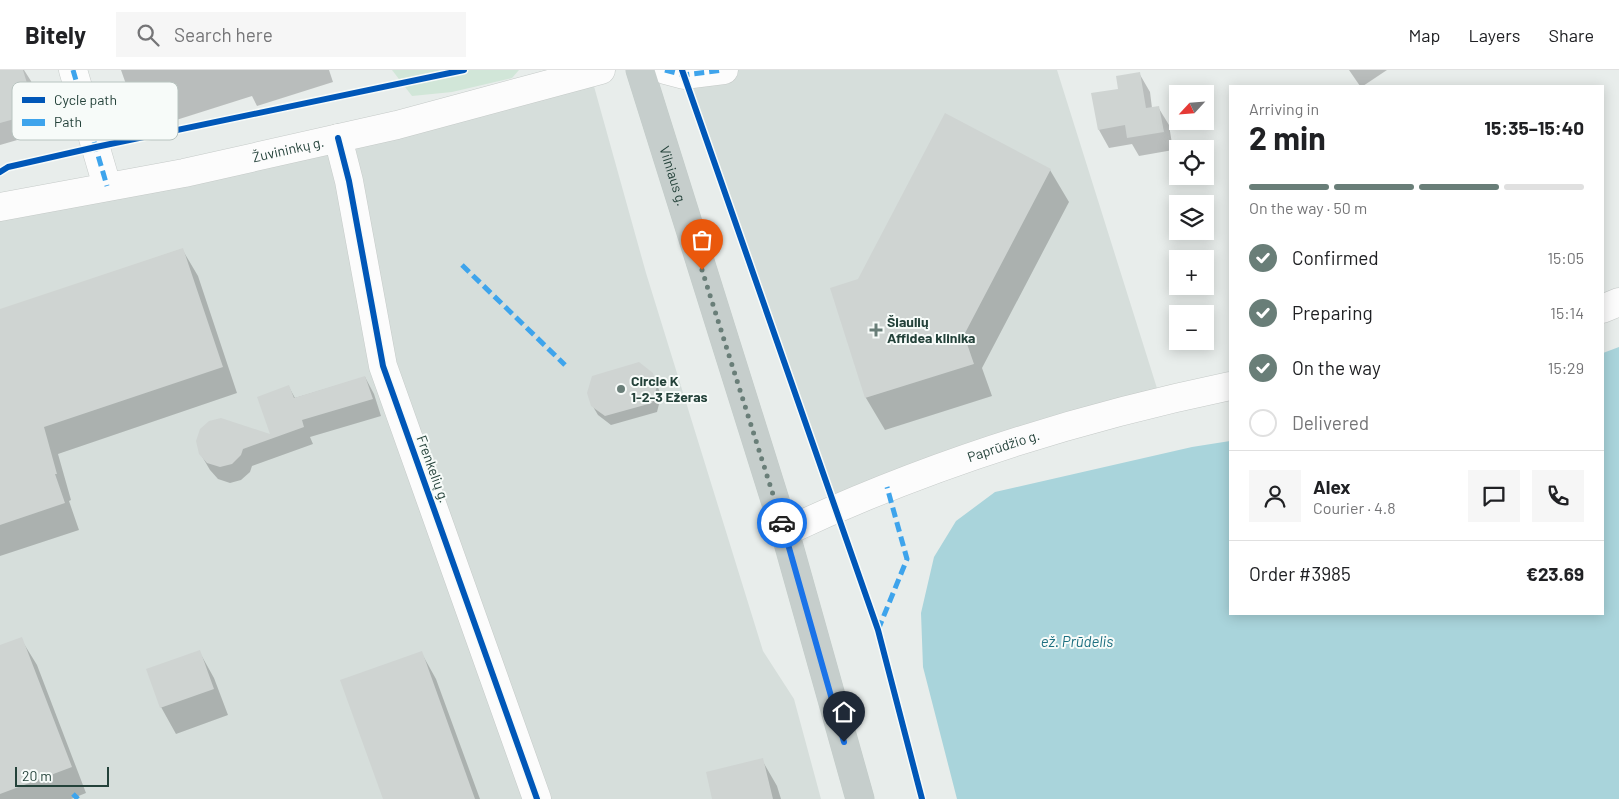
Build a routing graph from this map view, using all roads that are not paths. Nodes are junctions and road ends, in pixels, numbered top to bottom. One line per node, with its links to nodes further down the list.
1 (73, 70): 6 (street)
2 (602, 70): 7 (street, Žuvininkų g.)
3 (640, 70): 14 (highway, Vilniaus g.)
4 (665, 70): 5 (street)
5 (724, 70)
6 (77, 82)
7 (338, 138): 9 (street, Žuvininkų g.); 15 (street, Frenkelių g.)
8 (94, 140): 9 (street)
9 (107, 186): 10 (street, Žuvininkų g.)
10 (0, 207)
11 (1619, 302): 12 (street)
12 (1604, 308)
13 (1229, 386): 14 (street, Paprūdžio g.)
14 (785, 532): 16 (highway, Vilniaus g.)
15 (537, 799)
16 (860, 799)

